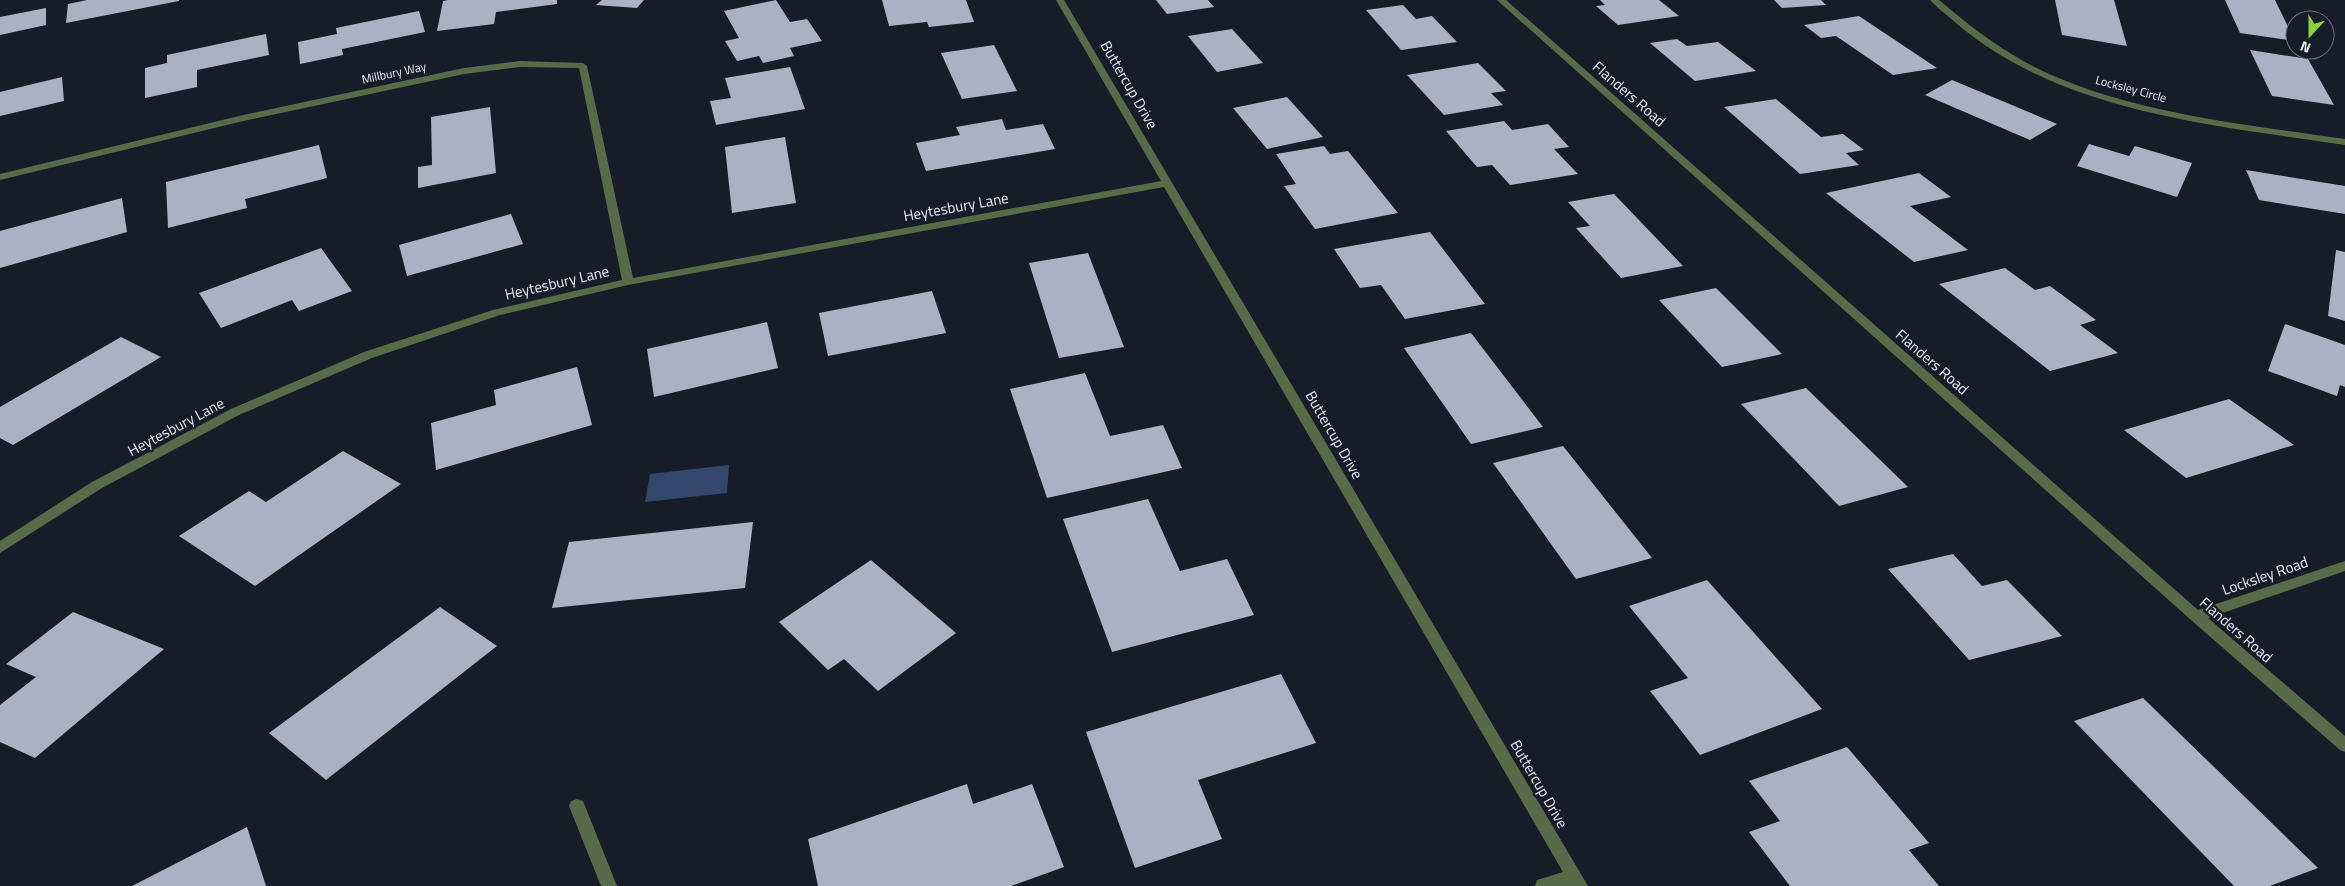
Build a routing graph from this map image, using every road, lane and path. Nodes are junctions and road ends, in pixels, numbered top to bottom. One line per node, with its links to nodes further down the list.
1 (1060, 0): 6 (street, Buttercup Drive)
2 (1500, 0): 10 (street, Flanders Road)
3 (1934, 0): 4 (street, Locksley Circle)
4 (2345, 142)
5 (0, 177): 7 (street, Millbury Way)
6 (1168, 183): 7 (street, Heytesbury Lane); 13 (street, Buttercup Drive)
7 (628, 282): 8 (street, Heytesbury Lane)
8 (0, 548)
9 (2345, 566): 10 (street, Locksley Road)
10 (2196, 616): 11 (street, Flanders Road)
11 (2345, 745)
12 (577, 806): 14 (street)
13 (1577, 881): 15 (street)
14 (608, 886)
15 (1543, 886)

